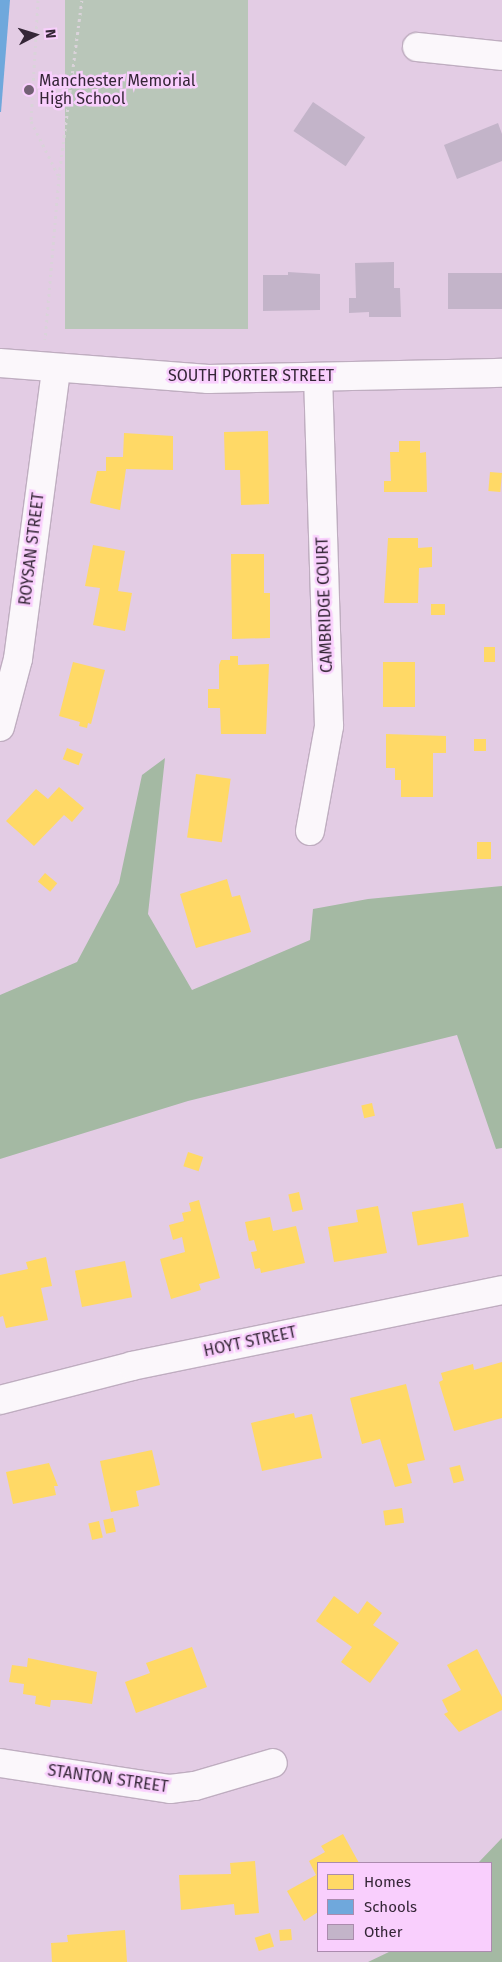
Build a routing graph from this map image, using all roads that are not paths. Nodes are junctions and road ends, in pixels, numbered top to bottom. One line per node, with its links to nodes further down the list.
1 (417, 47): 2 (street)
2 (502, 56)
3 (0, 363): 4 (street, SOUTH PORTER STREET)
4 (56, 369): 6 (street, SOUTH PORTER STREET); 7 (street, ROYSAN STREET)
5 (502, 373): 6 (street, SOUTH PORTER STREET)
6 (318, 377): 8 (street, CAMBRIDGE COURT)
7 (0, 727)
8 (310, 831)
9 (502, 1290): 10 (street, HOYT STREET)
10 (0, 1400)
11 (0, 1763): 12 (street, STANTON STREET)
12 (273, 1763)

